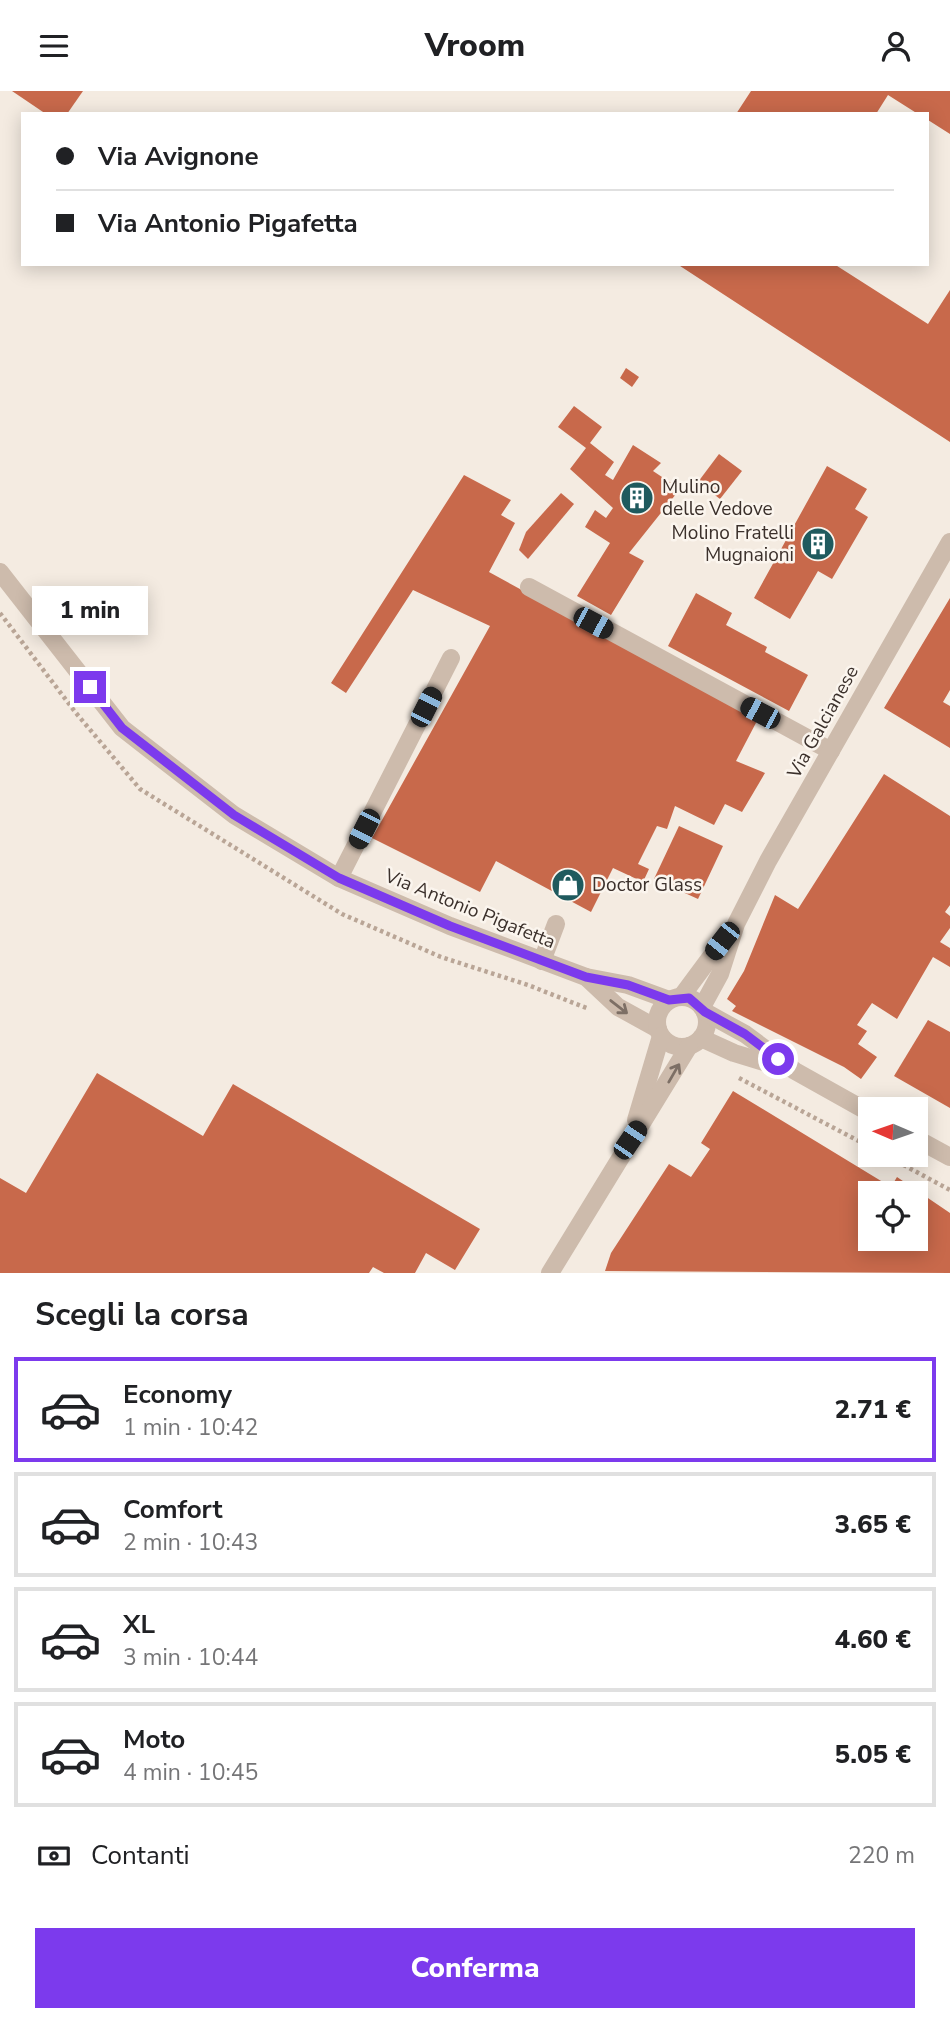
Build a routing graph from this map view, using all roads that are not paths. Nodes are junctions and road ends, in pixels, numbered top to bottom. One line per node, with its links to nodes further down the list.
1 (950, 542): 5 (street, Via Galcianese)
2 (0, 572): 6 (street, Via Antonio Pigafetta)
3 (529, 587): 5 (street)
4 (450, 658): 6 (street)
5 (831, 751): 8 (street, Via Galcianese)
6 (339, 878): 9 (street, Via Antonio Pigafetta)
7 (556, 924): 9 (street)
8 (736, 924): 11 (street, Via Galcianese); 12 (street, Via Galcianese)
9 (542, 961): 10 (street, Via Antonio Pigafetta)
10 (586, 977): 11 (street, Via Antonio Pigafetta); 13 (street, Via Antonio Pigafetta, one-way to 13)
11 (675, 998): 12 (street); 13 (street, Via Galcianese)
12 (704, 1010): 14 (street, Via Galcianese); 15 (street)
13 (660, 1033): 14 (street); 17 (street, Via Galcianese)
14 (695, 1042): 15 (street); 17 (street, Via Galcianese, one-way to 14)
15 (795, 1071): 16 (street)
16 (858, 1105)
17 (630, 1140): 20 (street, Via Galcianese)
18 (928, 1145): 19 (street)
19 (950, 1157)
20 (550, 1273)

